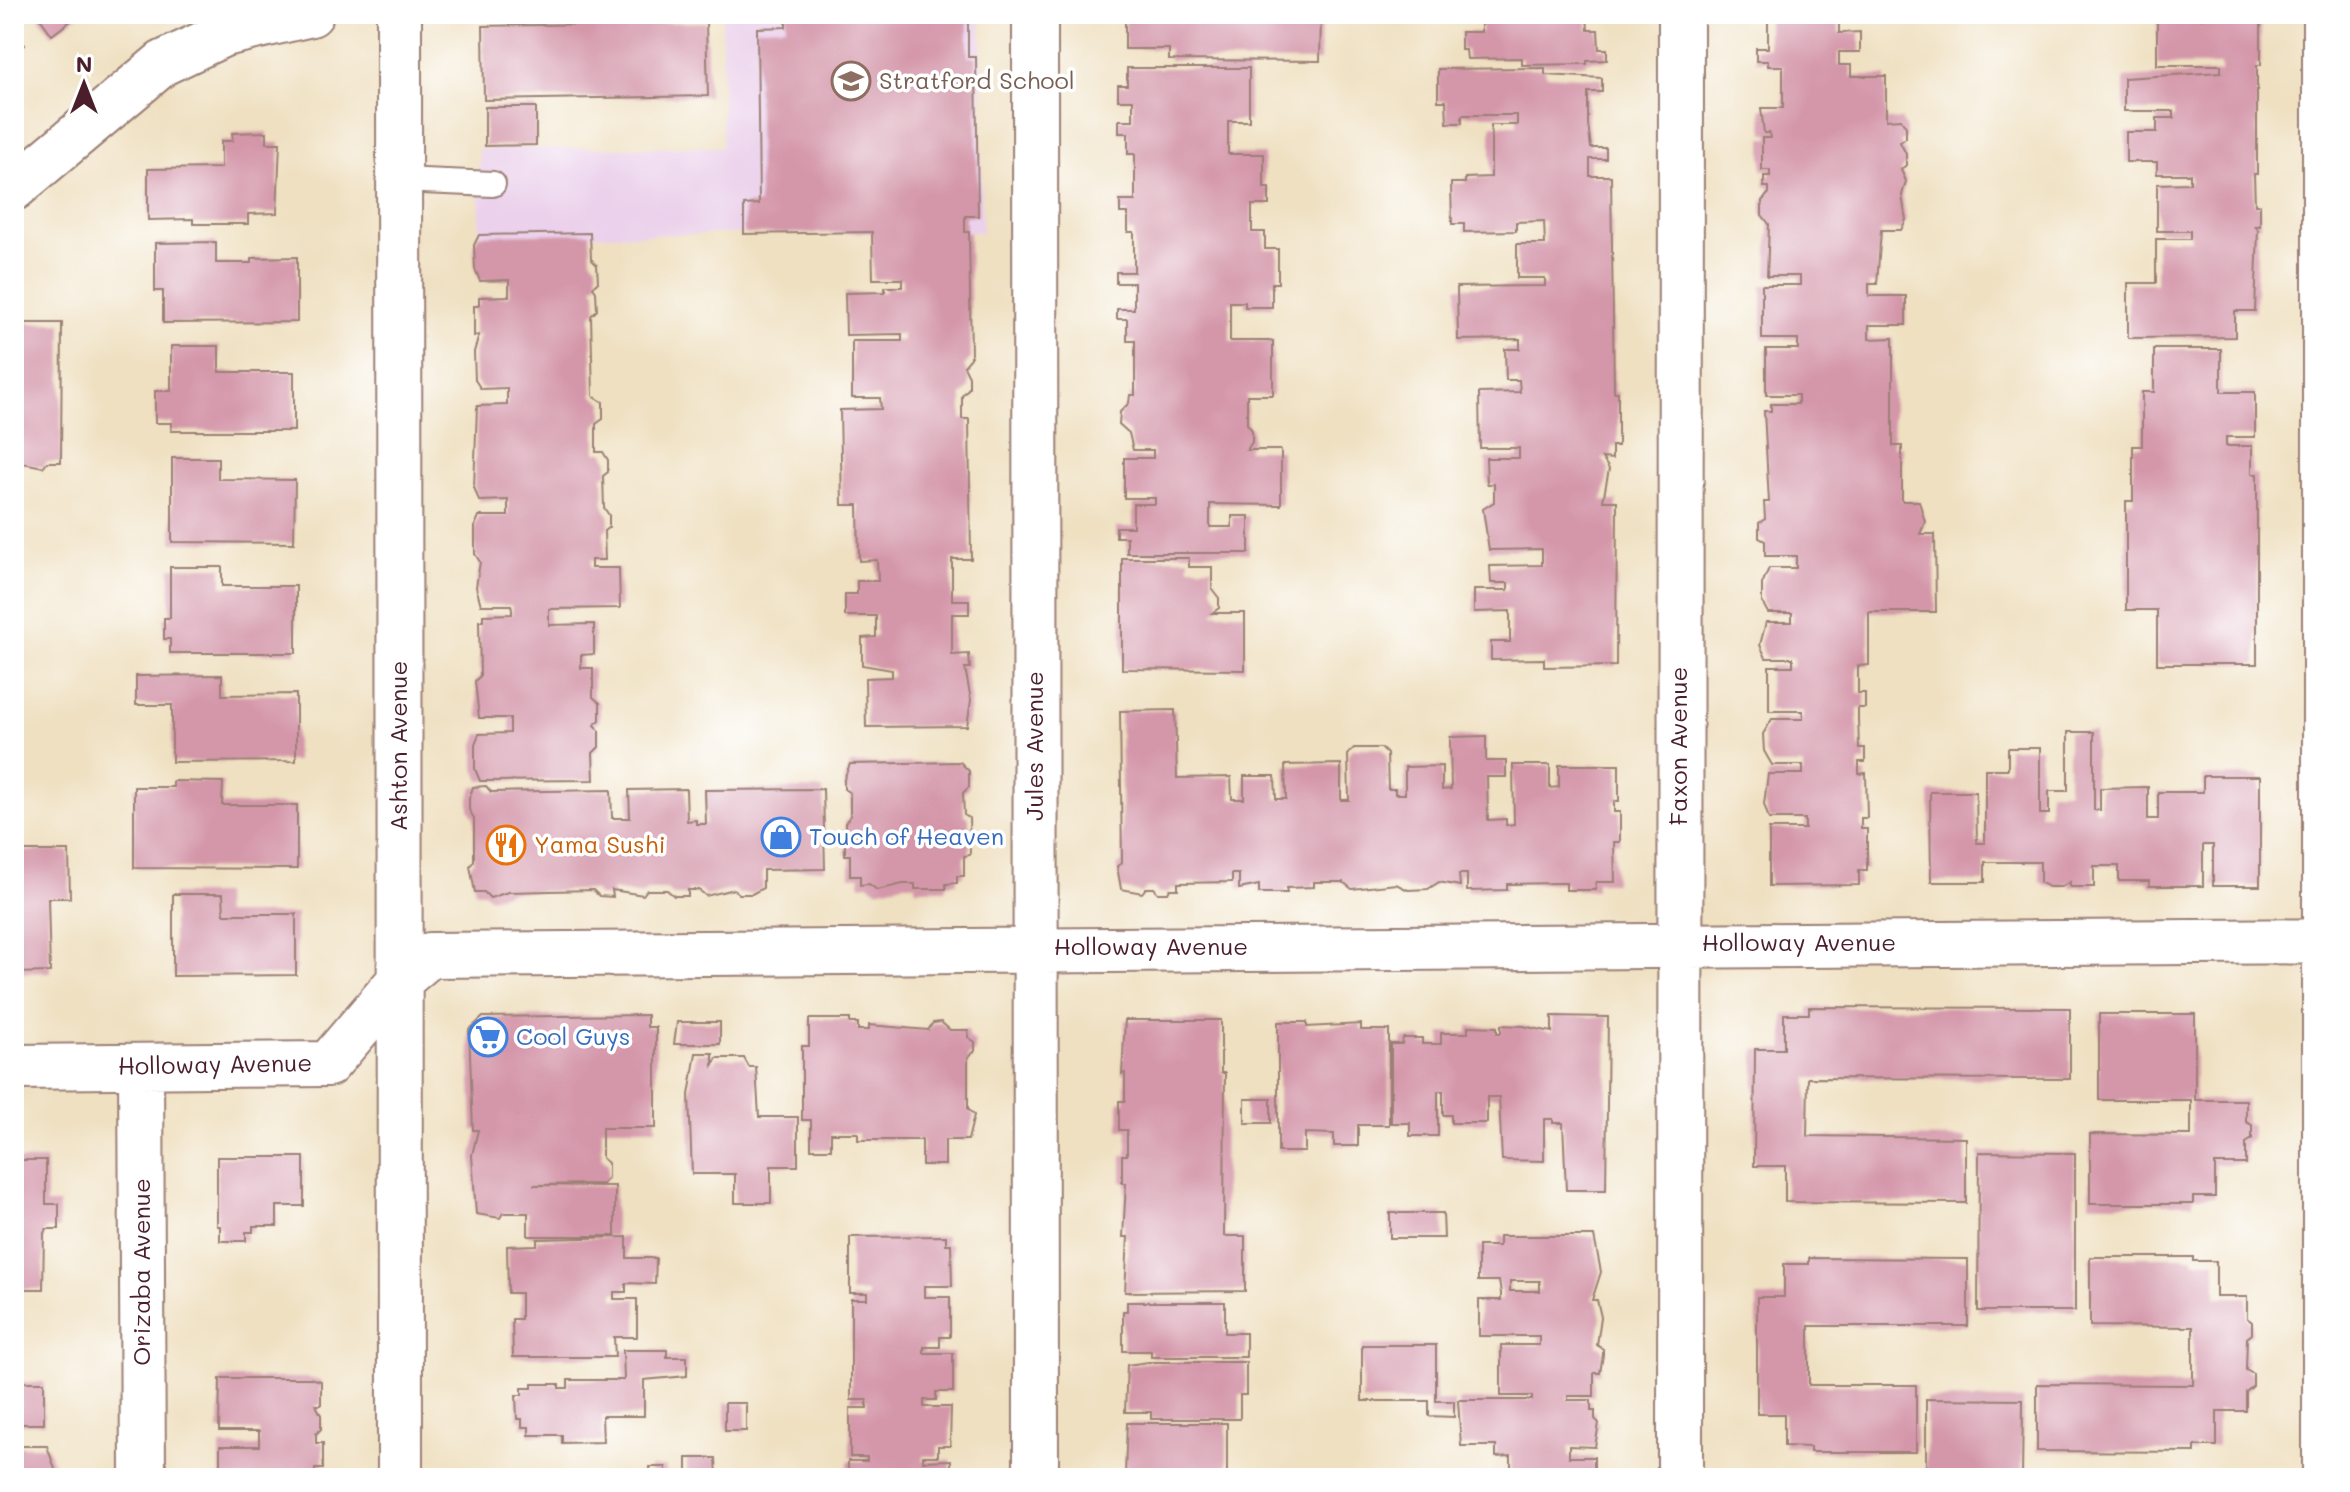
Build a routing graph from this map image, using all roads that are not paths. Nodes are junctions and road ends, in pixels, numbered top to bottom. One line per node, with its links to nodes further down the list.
1 (311, 14): 8 (street)
2 (399, 14): 6 (street, Ashton Avenue)
3 (1035, 14): 11 (street, Jules Avenue)
4 (1681, 14): 10 (street, Faxon Avenue)
5 (2325, 14): 9 (street)
6 (400, 180): 7 (lane); 12 (street, Ashton Avenue)
7 (493, 184)
8 (14, 188)
9 (2330, 941): 10 (street, Holloway Avenue); 19 (street)
10 (1678, 944): 11 (street, Holloway Avenue); 18 (street, Faxon Avenue)
11 (1035, 948): 12 (street, Holloway Avenue); 17 (street, Jules Avenue)
12 (398, 982): 13 (street, Holloway Avenue); 16 (street, Ashton Avenue)
13 (141, 1066): 14 (street, Holloway Avenue); 15 (street, Orizaba Avenue)
14 (14, 1067)
15 (143, 1478)
16 (400, 1478)
17 (1036, 1478)
18 (1680, 1478)
19 (2325, 1478)

